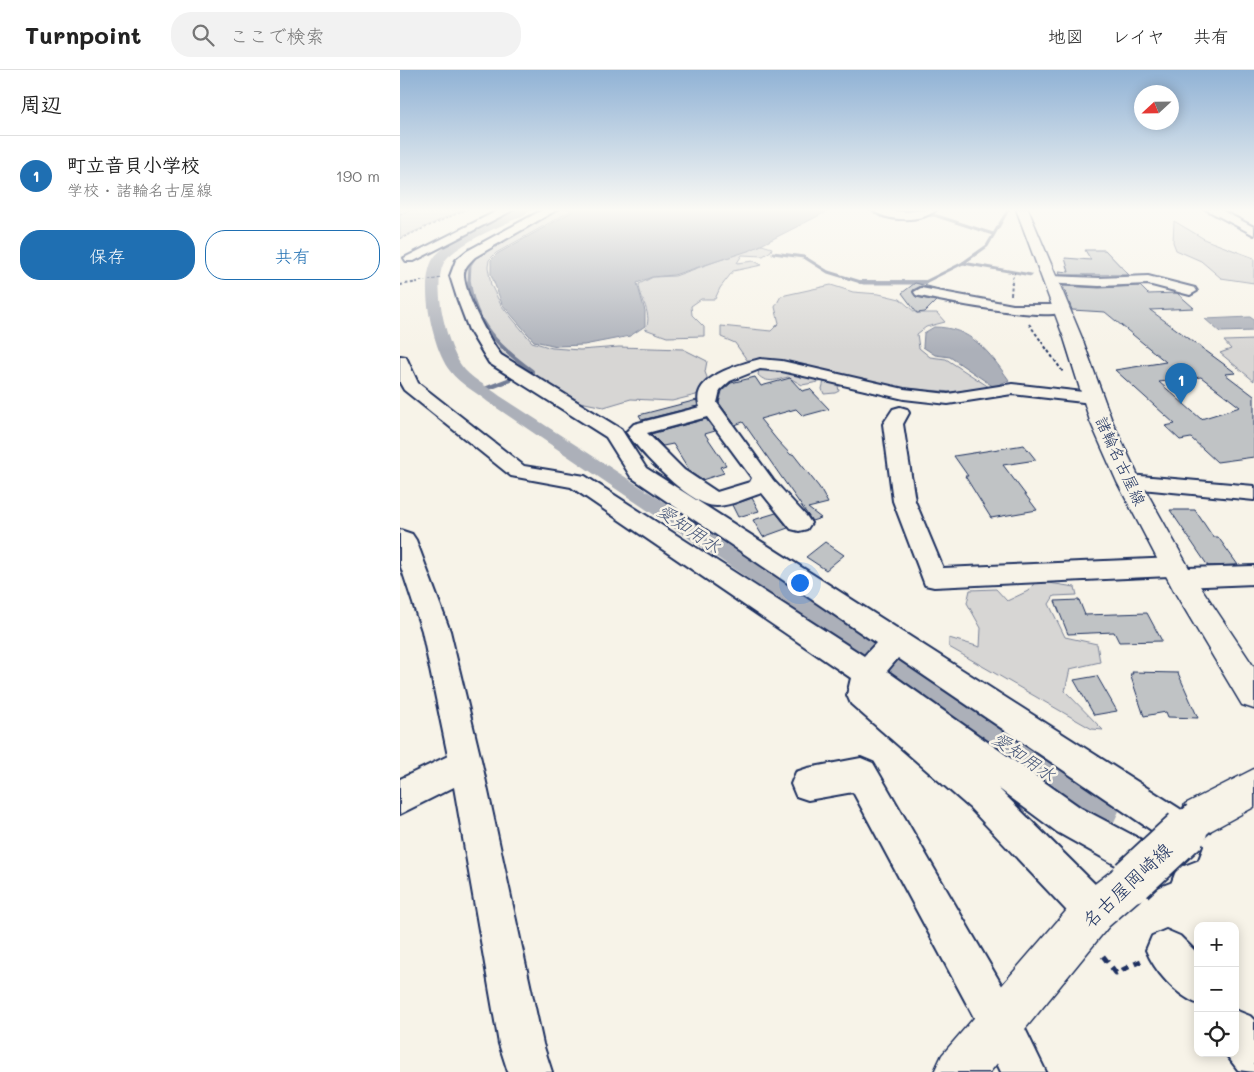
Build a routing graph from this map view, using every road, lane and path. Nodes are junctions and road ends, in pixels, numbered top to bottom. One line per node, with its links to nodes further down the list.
1 (469, 256): 6 (street)
2 (1040, 256): 7 (main road, 諸輪名古屋線)
3 (405, 259): 4 (street)
4 (400, 269)
5 (1015, 272): 11 (path)
6 (457, 276): 8 (path); 24 (street)
7 (1050, 280): 9 (street); 12 (main road, 諸輪名古屋線)
8 (400, 285)
9 (1190, 291)
10 (921, 292): 11 (street)
11 (1017, 309): 12 (street); 14 (path)
12 (1061, 309): 14 (main road, 諸輪名古屋線)
13 (400, 363): 25 (street)
14 (1085, 398): 15 (street); 18 (main road, 諸輪名古屋線)
15 (711, 410): 17 (street); 17 (street)
16 (900, 413): 22 (street)
17 (761, 482): 20 (street)
18 (1129, 482): 19 (street); 22 (main road, 諸輪名古屋線)
19 (1254, 493)
20 (799, 523)
21 (400, 538): 27 (street)
22 (1178, 572): 23 (street); 26 (main road, 諸輪名古屋線)
23 (1254, 575)
24 (896, 641): 25 (street); 25 (street)
25 (867, 674): 31 (street)
26 (1254, 695)
27 (466, 764): 30 (street); 37 (street)
28 (808, 784): 34 (street)
29 (1254, 787): 31 (main road, 名古屋岡崎線, bridge)
30 (400, 797)
31 (1094, 911): 34 (main road, 名古屋岡崎線)
32 (1166, 950): 33 (street)
33 (1194, 979)
34 (1000, 1024): 38 (main road, 名古屋岡崎線); 39 (street)
35 (1239, 1036): 36 (street)
36 (1254, 1054)
37 (530, 1072)
38 (959, 1072)
39 (1024, 1072)

